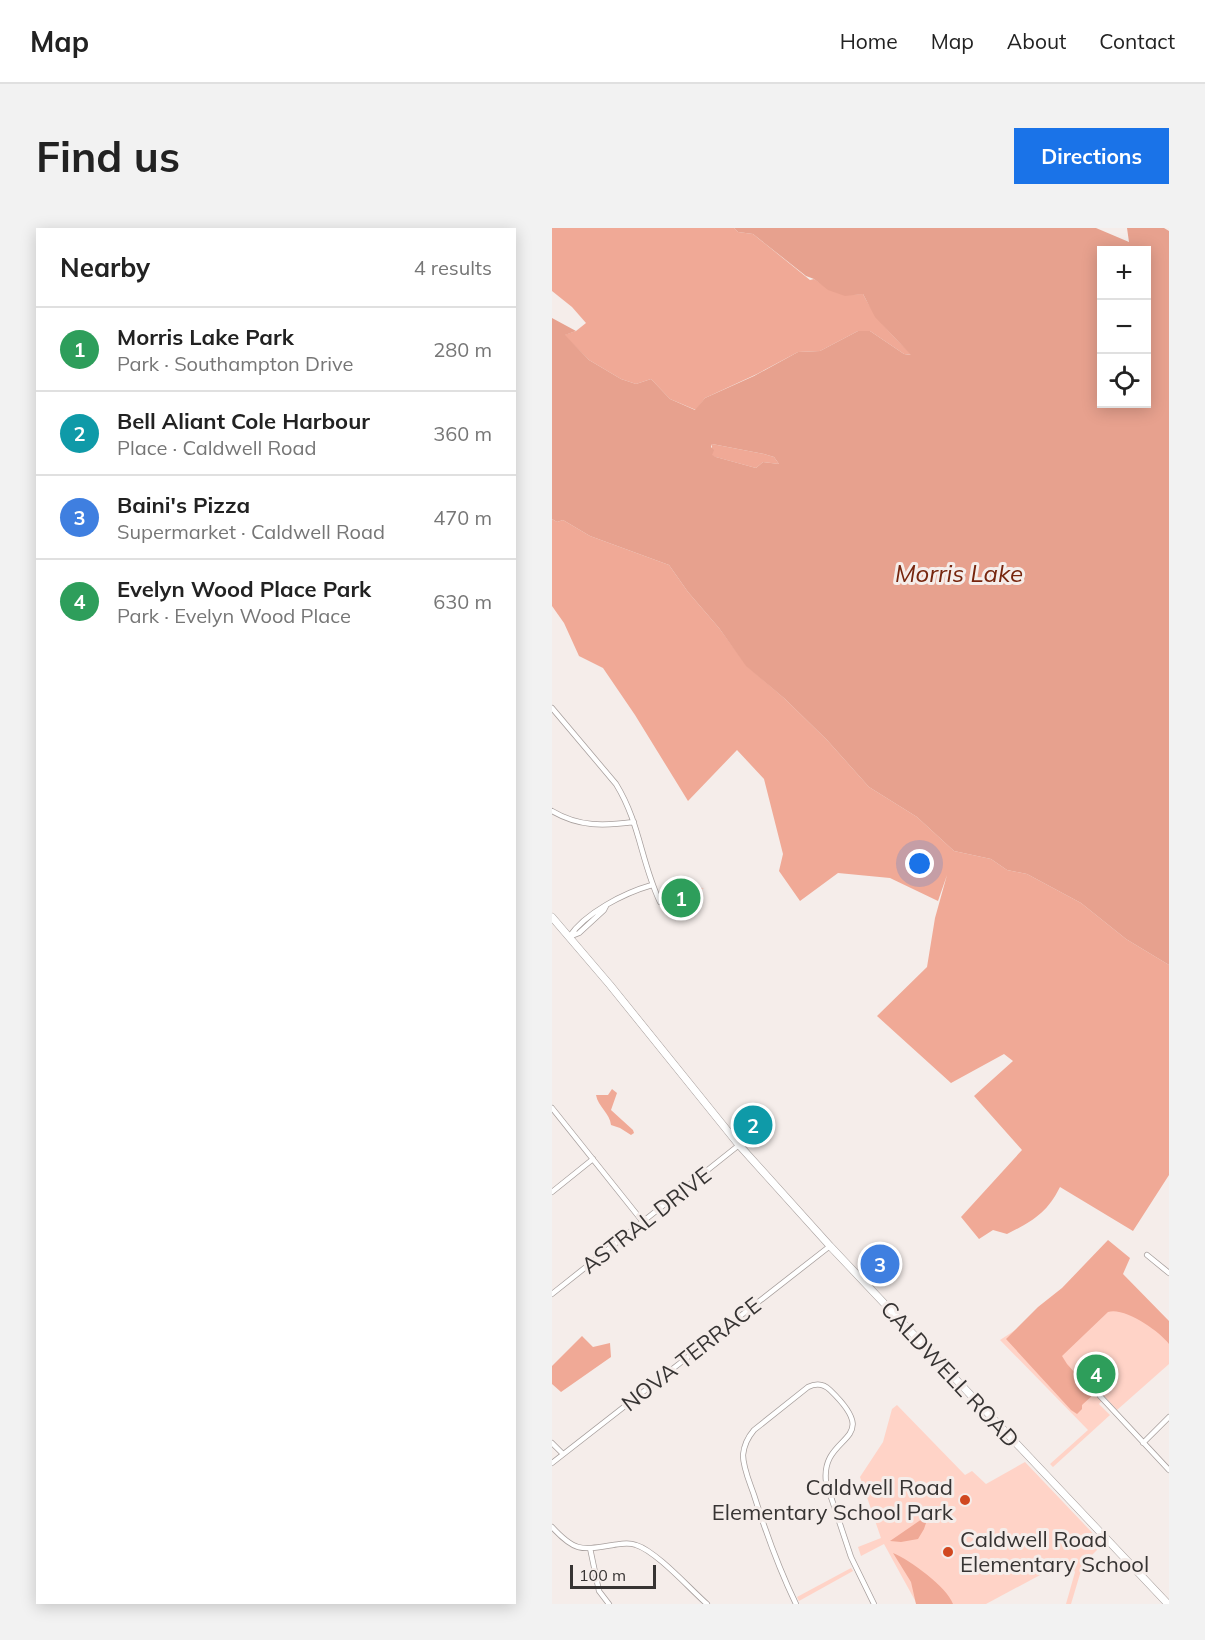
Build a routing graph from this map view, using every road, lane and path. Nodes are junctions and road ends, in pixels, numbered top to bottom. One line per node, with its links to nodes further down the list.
1 (552, 708): 3 (street)
2 (552, 811): 3 (street)
3 (634, 822): 4 (street)
4 (652, 885): 5 (street); 7 (street)
5 (660, 902)
6 (552, 917): 7 (street, CALDWELL ROAD)
7 (569, 937): 9 (street, CALDWELL ROAD)
8 (552, 1108): 10 (street)
9 (739, 1145): 12 (street, ASTRAL DRIVE); 13 (street, CALDWELL ROAD)
10 (593, 1159): 11 (street); 12 (street)
11 (552, 1192)
12 (644, 1222): 16 (street, ASTRAL DRIVE)
13 (830, 1246): 21 (street, NOVA TERRACE); 30 (street, CALDWELL ROAD)
14 (1147, 1255): 15 (street)
15 (1169, 1273)
16 (552, 1294)
17 (1100, 1396): 20 (street)
18 (1169, 1417): 20 (street)
19 (552, 1443): 21 (street)
20 (1143, 1443): 23 (street)
21 (563, 1454): 22 (street, NOVA TERRACE)
22 (552, 1463)
23 (1169, 1470)
24 (552, 1527): 25 (street)
25 (590, 1548): 26 (street); 27 (street)
26 (609, 1604)
27 (707, 1604)
28 (796, 1604): 29 (street)
29 (874, 1604)
30 (1168, 1604)

